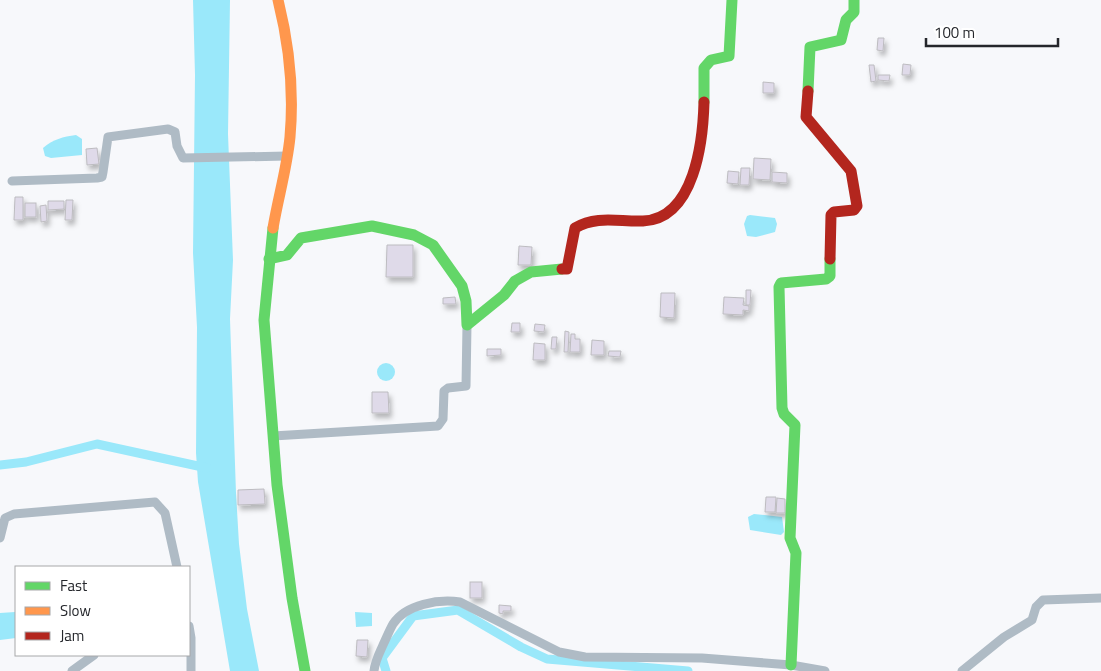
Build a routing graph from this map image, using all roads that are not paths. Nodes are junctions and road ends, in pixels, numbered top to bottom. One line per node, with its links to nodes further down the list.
1 (278, 0): 4 (street)
2 (732, 0): 7 (street)
3 (854, 0): 14 (street)
4 (287, 156): 5 (street); 6 (street)
5 (12, 181)
6 (269, 259): 7 (street); 8 (street)
7 (467, 325): 8 (street)
8 (273, 436): 17 (street)
9 (0, 538): 10 (street)
10 (176, 566)
11 (1101, 598): 20 (street)
12 (190, 630): 16 (street)
13 (93, 656): 15 (street)
14 (791, 665): 18 (street); 19 (street)
15 (72, 671)
16 (191, 671)
17 (305, 671)
18 (374, 671)
19 (825, 671)
20 (962, 671)

